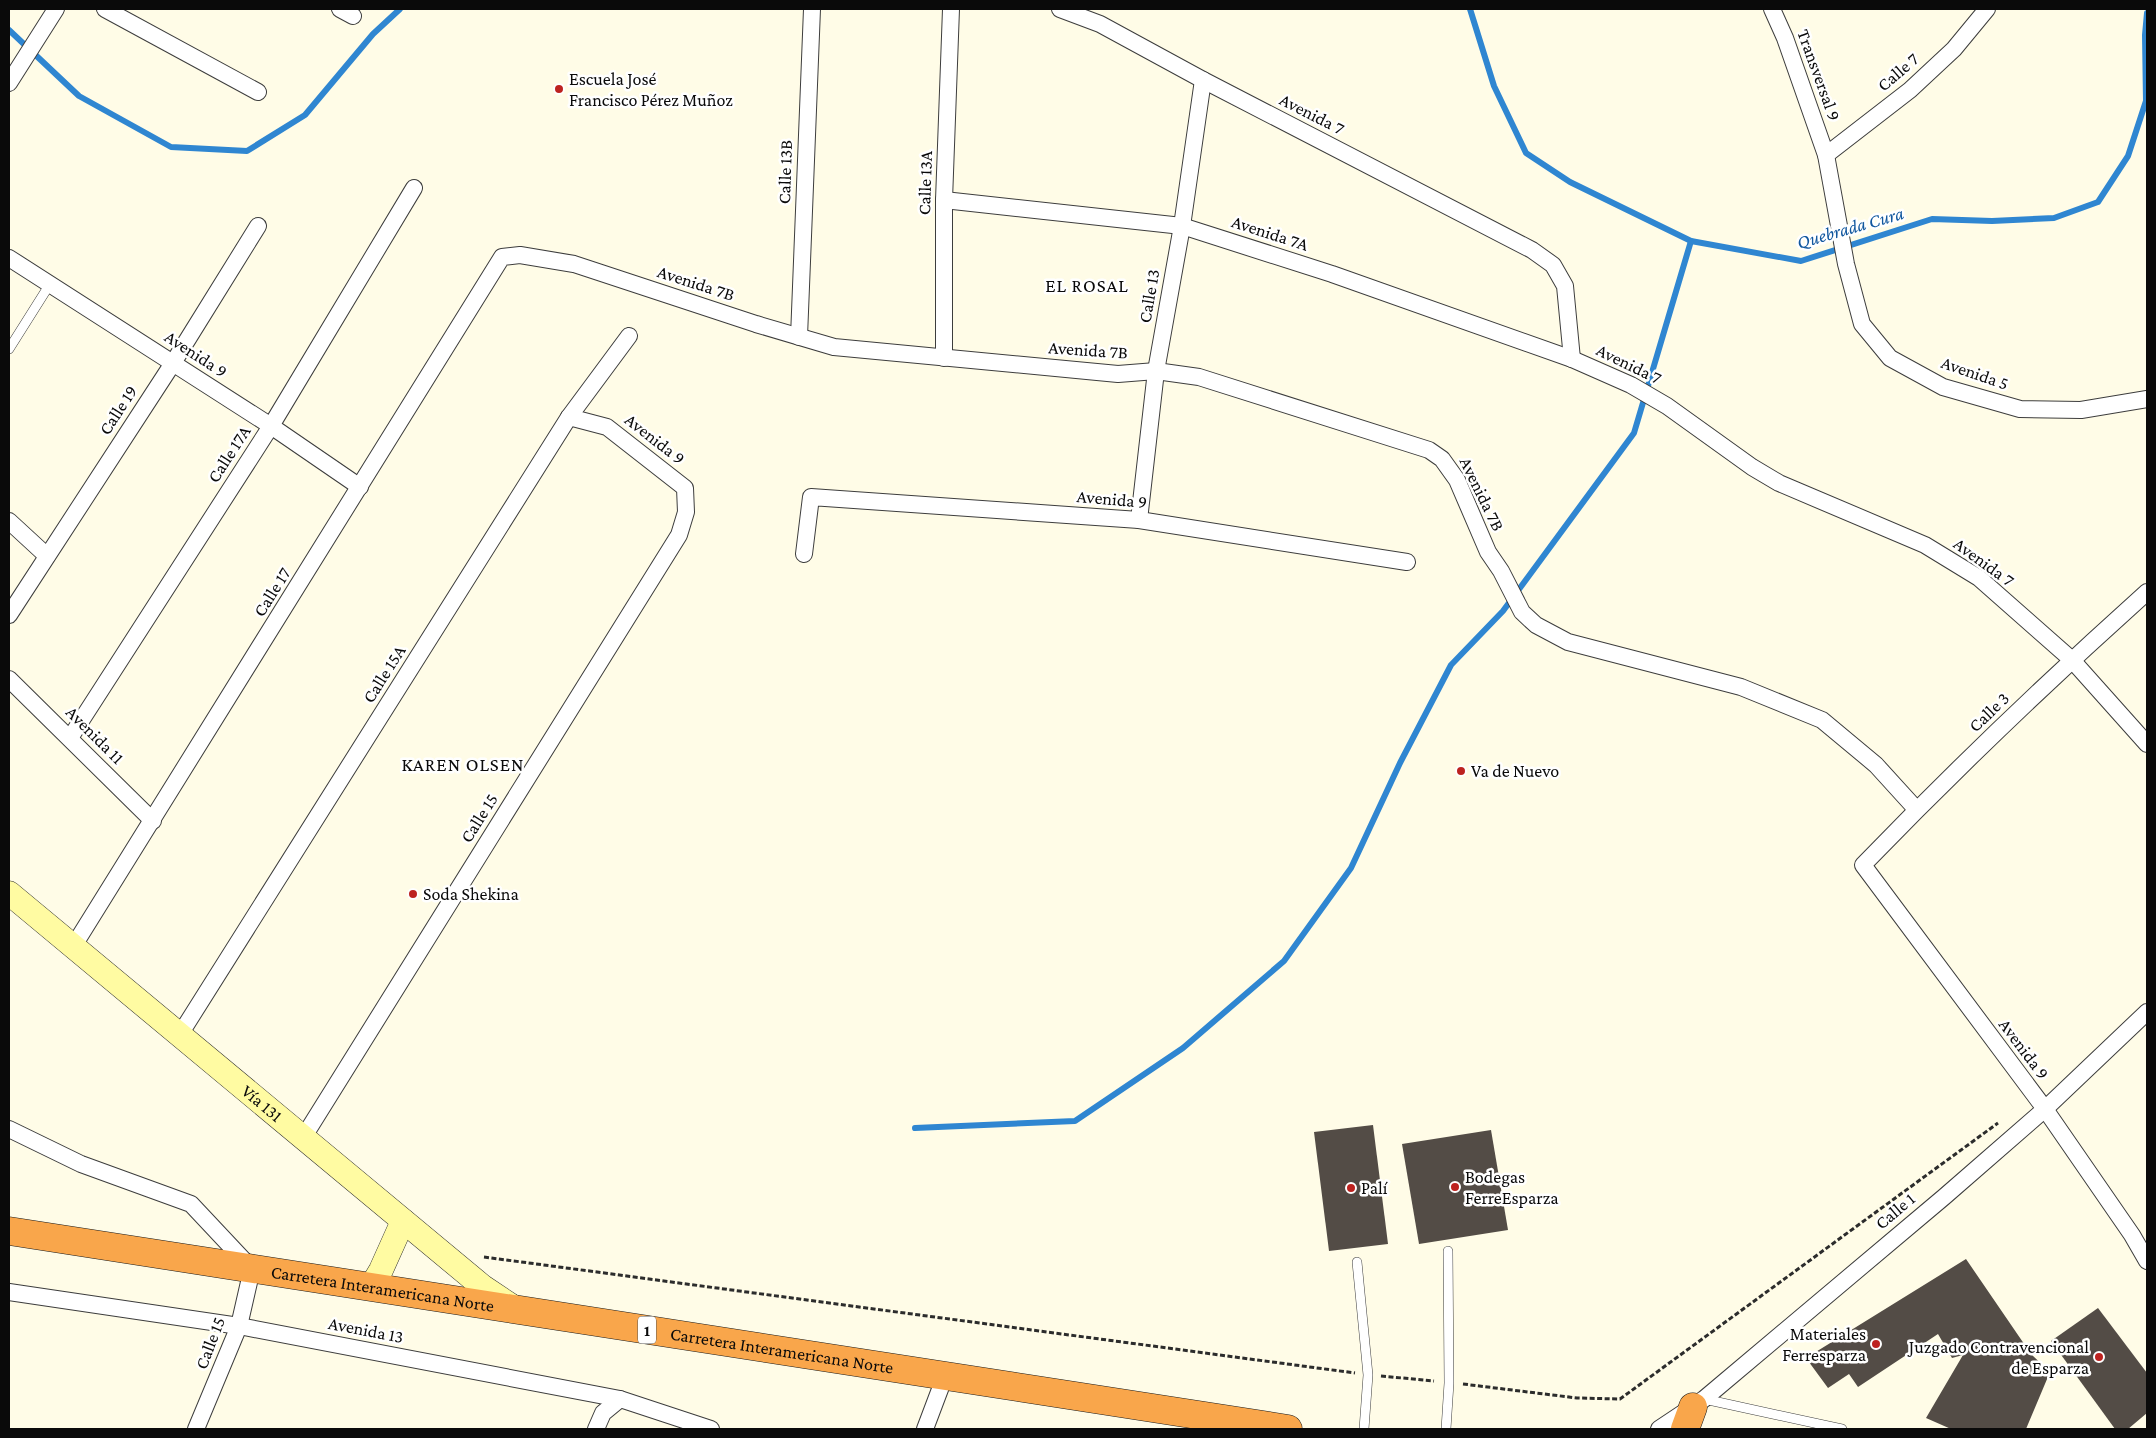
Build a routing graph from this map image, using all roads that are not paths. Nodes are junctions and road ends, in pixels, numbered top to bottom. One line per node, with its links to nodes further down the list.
1 (56, 9): 8 (street)
2 (105, 9): 10 (street)
3 (812, 9): 20 (street, Calle 13B)
4 (951, 9): 13 (street, Calle 13A)
5 (1060, 9): 9 (street, Avenida 7)
6 (1772, 9): 11 (street, Transversal 9)
7 (1987, 9): 11 (street, Calle 7)
8 (13, 77)
9 (1203, 80): 15 (street, Calle 13); 23 (street, Avenida 7)
10 (258, 92)
11 (1826, 155): 26 (street, Avenida 5)
12 (414, 188): 28 (street, Calle 17A)
13 (944, 200): 15 (street, Avenida 7A); 22 (street, Calle 13A)
14 (258, 226): 24 (street, Calle 19)
15 (1182, 226): 23 (street, Avenida 7A); 25 (street, Calle 13)
16 (502, 257): 20 (street, Avenida 7B); 29 (street, Calle 17)
17 (9, 258): 18 (street, Avenida 9)
18 (50, 284): 21 (lane); 24 (street, Avenida 9)
19 (629, 336): 27 (street, Calle 15A)
20 (799, 337): 22 (street, Avenida 7B)
21 (9, 349)
22 (944, 358): 25 (street, Avenida 7B)
23 (1572, 359): 38 (street, Avenida 7)
24 (173, 363): 28 (street, Avenida 9); 34 (street, Calle 19)
25 (1156, 371): 31 (street, Calle 13); 42 (street, Avenida 7B)
26 (2147, 399)
27 (570, 417): 30 (street, Avenida 9); 48 (street, Calle 15A)
28 (271, 426): 29 (street, Avenida 9); 40 (street, Calle 17A)
29 (360, 487): 43 (street, Calle 17)
30 (685, 488): 51 (street, Calle 15)
31 (1139, 520): 33 (street, Avenida 9); 35 (street, Avenida 9)
32 (9, 521): 34 (street)
33 (804, 554)
34 (47, 556): 37 (street, Calle 19)
35 (1407, 562)
36 (2147, 592): 38 (street, Calle 3)
37 (9, 615)
38 (2072, 660): 41 (street, Avenida 7); 42 (street, Calle 3)
39 (9, 679): 40 (street, Avenida 11)
40 (70, 738): 43 (street, Avenida 11)
41 (2147, 744)
42 (1916, 809): 44 (street, Calle 3)
43 (153, 821): 46 (street, Calle 17)
44 (1863, 865): 49 (street, Avenida 9)
45 (9, 893): 46 (main road, Vía 131)
46 (73, 947): 48 (main road, Vía 131)
47 (2147, 1012): 49 (street, Calle 1)
48 (179, 1036): 51 (main road, Vía 131)
49 (2045, 1109): 55 (street, Avenida 9); 64 (street, Calle 1)
50 (9, 1129): 57 (street)
51 (303, 1138): 52 (main road, Vía 131)
52 (403, 1221): 58 (main road); 60 (main road, Vía 131)
53 (9, 1231): 57 (highway, Carretera Interamericana Norte / 1)
54 (1448, 1251): 72 (lane)
55 (2147, 1261)
56 (1357, 1262): 71 (lane)
57 (252, 1268): 58 (highway, Carretera Interamericana Norte / 1); 61 (street, Calle 15)
58 (376, 1279): 60 (highway, Carretera Interamericana Norte / 1)
59 (9, 1292): 61 (street, Avenida 13)
60 (516, 1310): 62 (highway, Carretera Interamericana Norte / 1)
61 (240, 1326): 63 (street, Avenida 13); 66 (street, Calle 15)
62 (945, 1376): 65 (highway, Carretera Interamericana Norte / 1); 69 (street)
63 (620, 1398): 67 (street); 68 (street, Avenida 13)
64 (1694, 1412): 73 (street, Calle 1); 74 (lane)
65 (1191, 1422): 70 (highway, Carretera Interamericana Norte / 1)
66 (196, 1429)
67 (596, 1429)
68 (712, 1429)
69 (925, 1429)
70 (1288, 1429)
71 (1364, 1429)
72 (1446, 1429)
73 (1659, 1429)
74 (1842, 1429)

